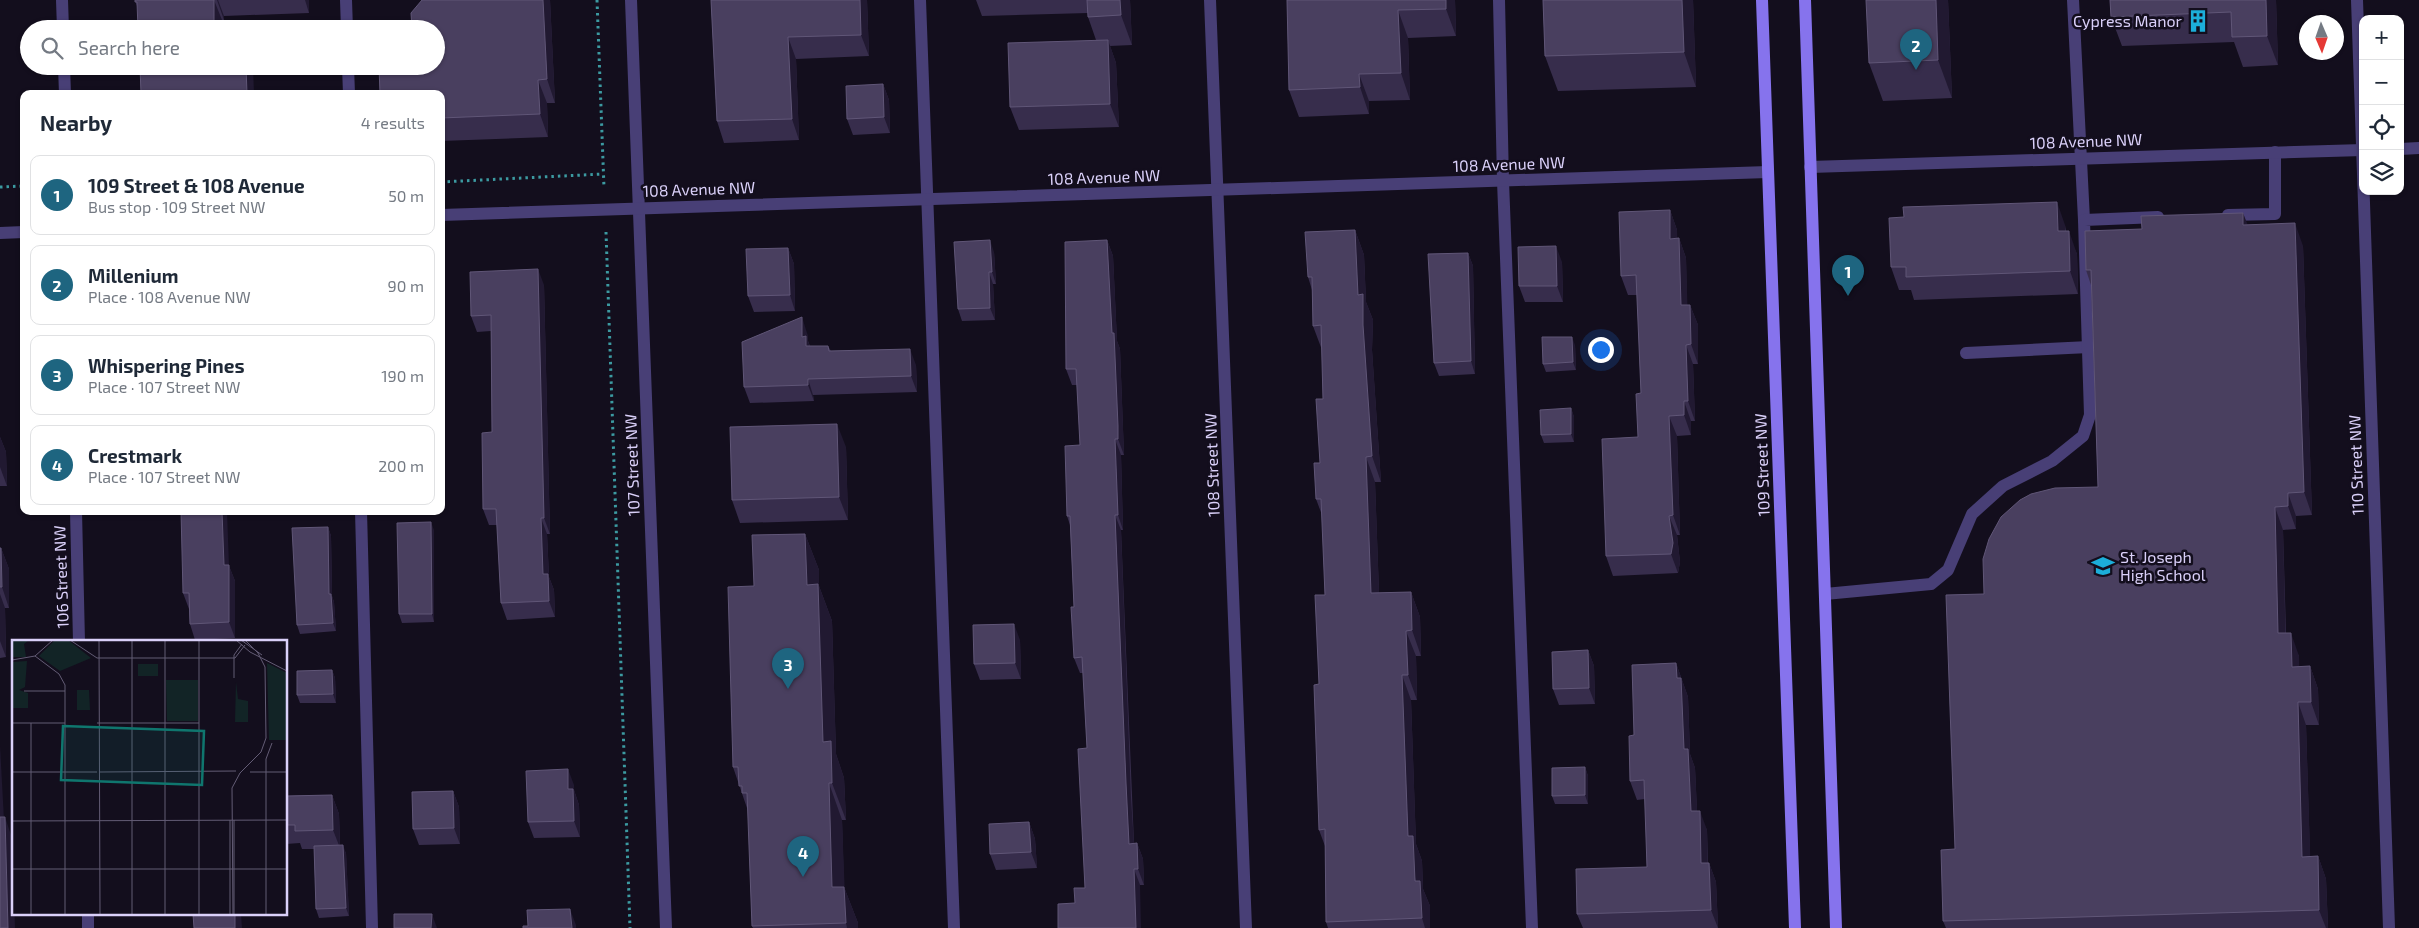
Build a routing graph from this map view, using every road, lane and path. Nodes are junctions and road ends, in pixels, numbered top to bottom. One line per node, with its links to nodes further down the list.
1 (62, 0): 12 (street)
2 (346, 0): 13 (street)
3 (597, 0): 26 (path)
4 (631, 0): 34 (street, 107 Street NW)
5 (920, 0): 33 (street)
6 (1210, 0): 31 (street, 108 Street NW)
7 (1499, 0): 27 (street)
8 (1762, 0): 25 (main road, 109 Street NW)
9 (1805, 0): 24 (main road)
10 (2072, 0): 23 (street)
11 (2357, 0): 18 (street, 110 Street NW)
12 (63, 20)
13 (347, 20)
14 (64, 75): 16 (street)
15 (348, 75): 17 (street)
16 (65, 90)
17 (349, 90)
18 (2360, 105)
19 (2419, 148): 20 (street)
20 (2404, 149)
21 (2359, 150): 22 (street, 108 Avenue NW)
22 (2275, 152): 23 (street, 108 Avenue NW); 37 (street)
23 (2079, 158): 24 (street, 108 Avenue NW); 39 (street)
24 (1810, 167): 46 (main road)
25 (1768, 172): 27 (street, 108 Avenue NW); 54 (main road, 109 Street NW)
26 (603, 174): 28 (path); 35 (path)
27 (1503, 181): 31 (street, 108 Avenue NW); 53 (street)
28 (445, 182)
29 (20, 186): 30 (path)
30 (0, 187)
31 (1218, 190): 33 (street, 108 Avenue NW); 52 (street, 108 Street NW)
32 (2364, 195): 56 (street, 110 Street NW)
33 (928, 199): 34 (street, 108 Avenue NW); 51 (street)
34 (638, 208): 35 (street, 108 Avenue NW); 50 (street, 107 Street NW)
35 (606, 209): 36 (street, 108 Avenue NW); 49 (path)
36 (445, 215)
37 (2218, 216)
38 (2170, 217): 39 (street)
39 (2084, 220): 42 (street)
40 (20, 232): 41 (street)
41 (0, 233)
42 (2089, 347): 43 (street); 46 (street)
43 (1966, 353)
44 (76, 515): 47 (street, 106 Street NW)
45 (361, 515): 48 (street)
46 (1825, 594): 55 (main road)
47 (79, 640)
48 (372, 928)
49 (630, 928)
50 (666, 928)
51 (954, 928)
52 (1246, 928)
53 (1532, 928)
54 (1795, 928)
55 (1836, 928)
56 (2389, 928)

